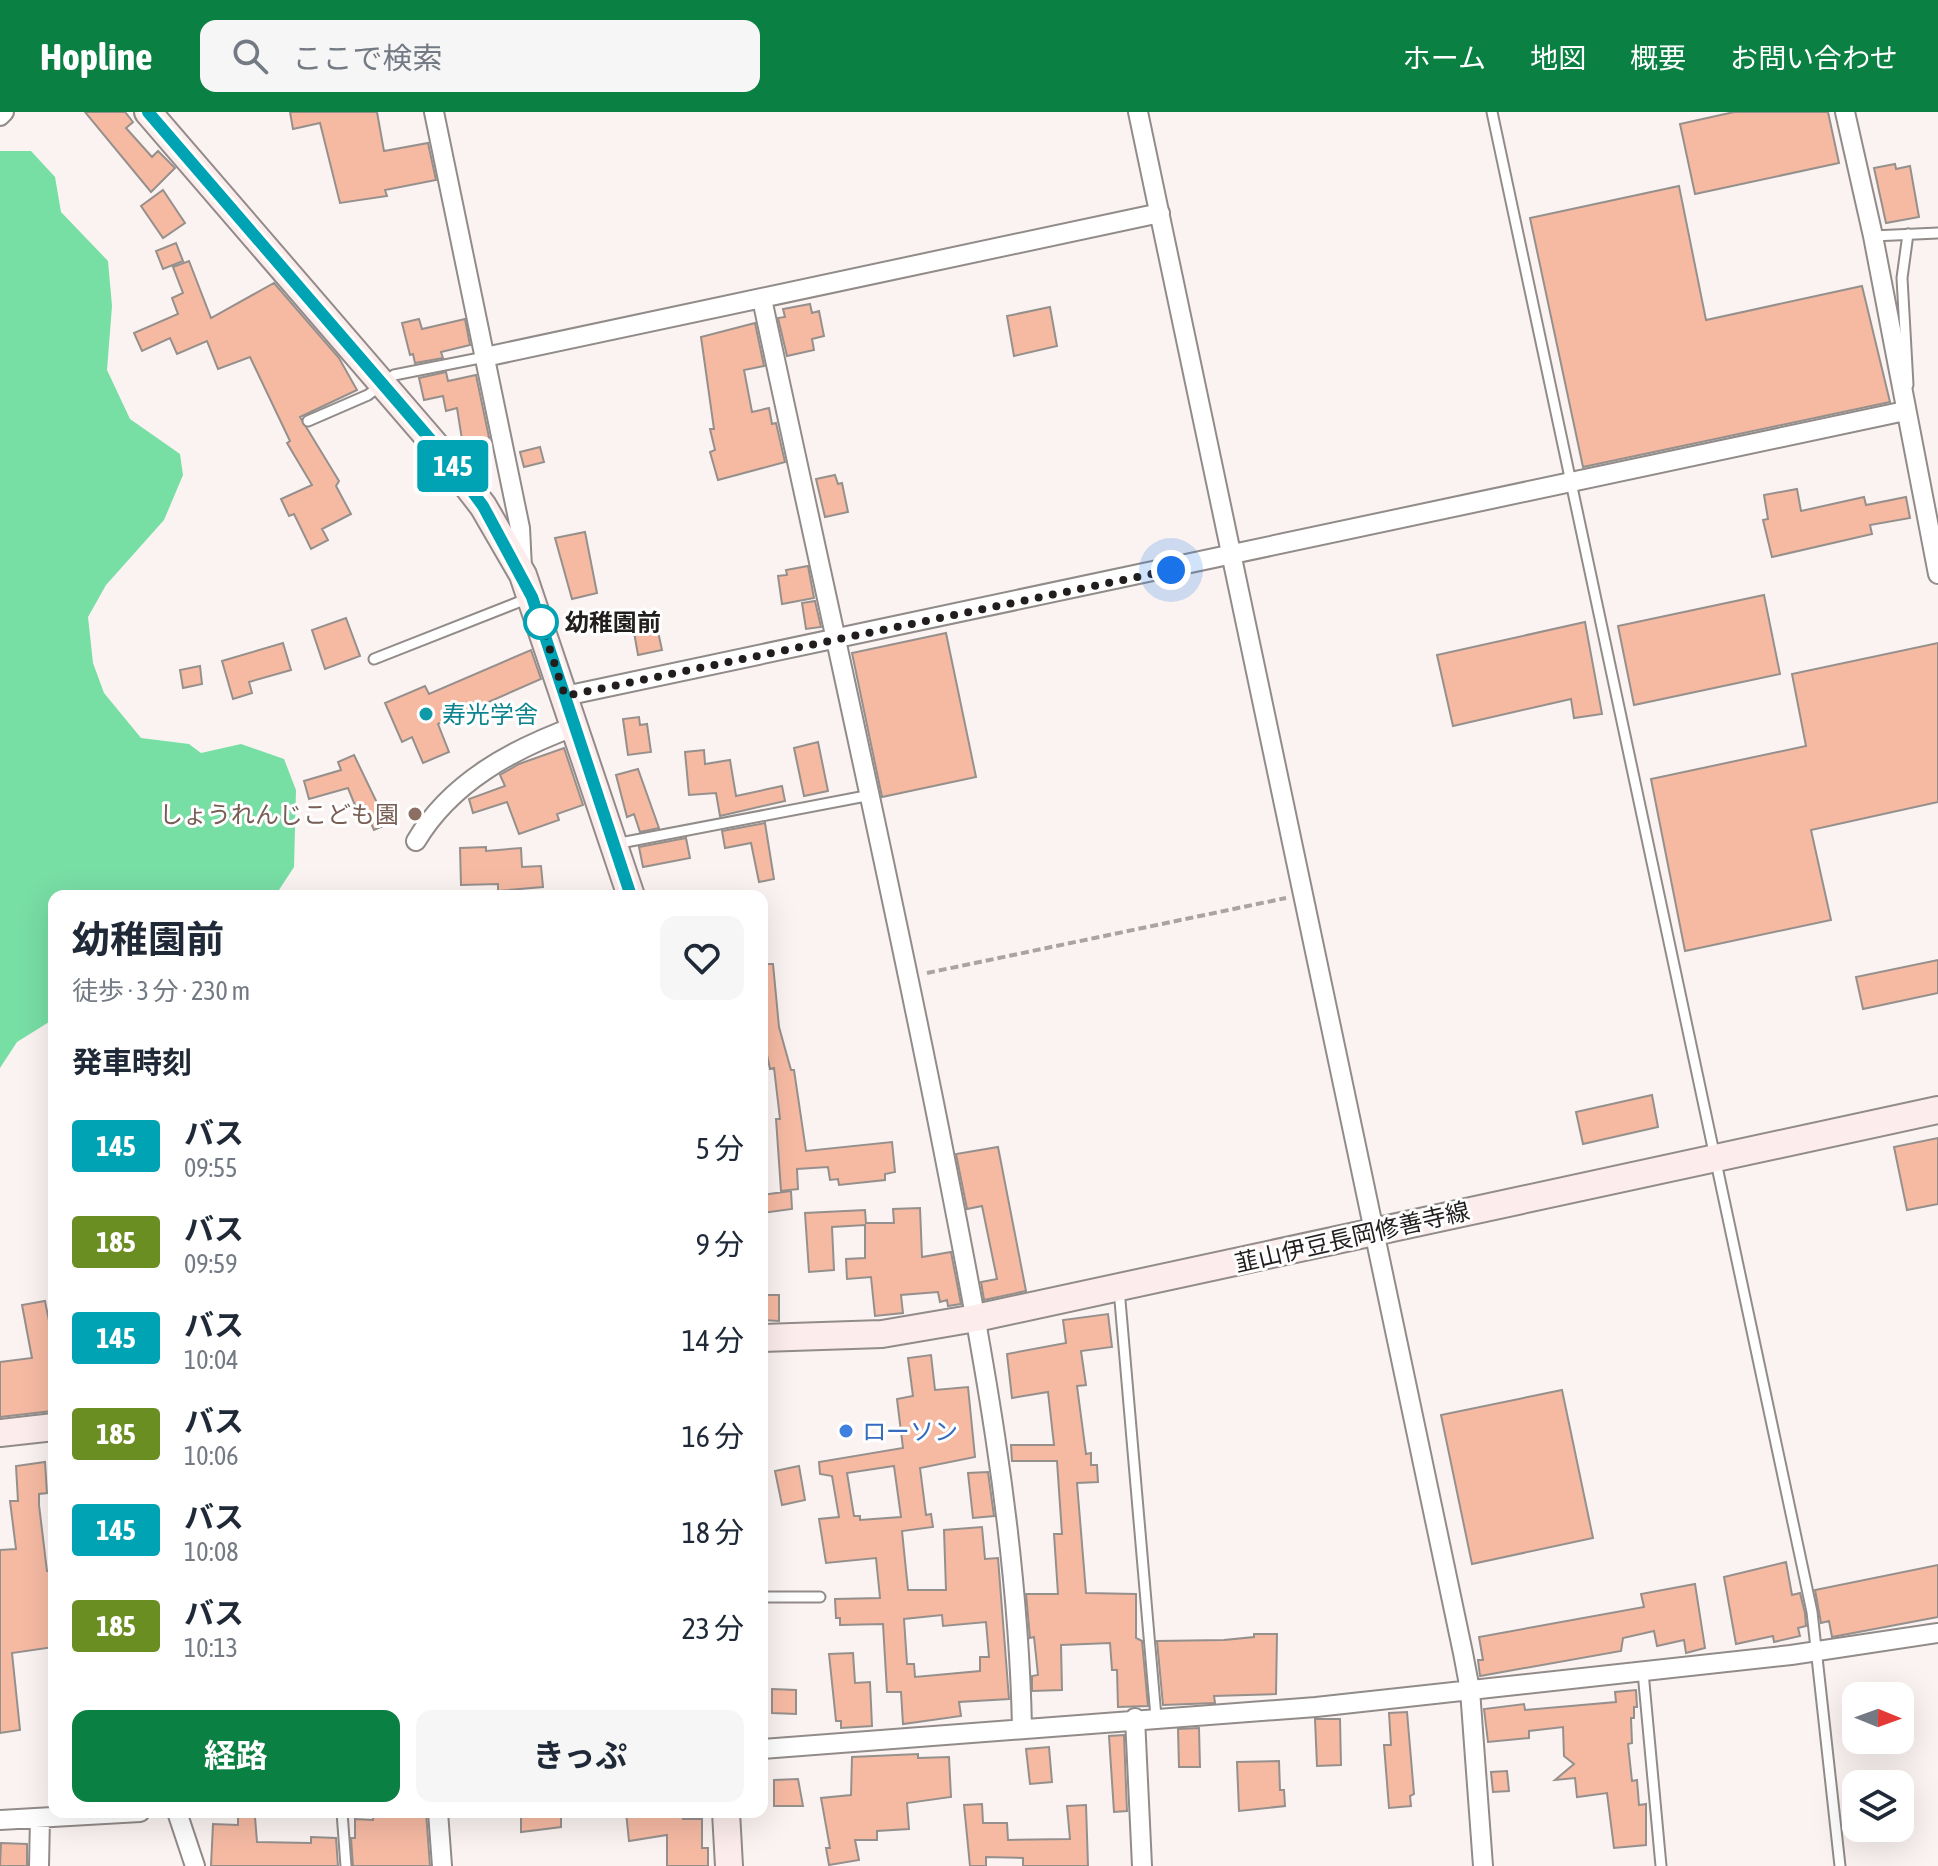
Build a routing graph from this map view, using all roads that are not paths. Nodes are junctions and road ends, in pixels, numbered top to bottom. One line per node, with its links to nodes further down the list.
1 (148, 112): 12 (main road)
2 (434, 112): 11 (street)
3 (1138, 112): 6 (street)
4 (1492, 112): 15 (lane)
5 (1845, 112): 9 (street)
6 (1160, 213): 10 (street); 16 (street)
7 (1938, 233): 8 (lane)
8 (1908, 234): 9 (lane); 13 (lane)
9 (1873, 236): 13 (street)
10 (762, 299): 11 (street); 19 (street)
11 (485, 357): 12 (lane); 18 (street)
12 (381, 383): 14 (lane); 18 (main road)
13 (1904, 407): 15 (street); 17 (street)
14 (308, 421)
15 (1571, 483): 16 (street); 28 (lane)
16 (1233, 555): 19 (street); 29 (street)
17 (1938, 571)
18 (527, 586): 20 (lane); 21 (main road)
19 (835, 639): 21 (street); 23 (street)
20 (374, 659)
21 (565, 696): 22 (main road)
22 (576, 726): 24 (street); 25 (main road)
23 (871, 795): 25 (lane); 31 (street)
24 (416, 841)
25 (614, 844): 26 (main road)
26 (629, 890)
27 (1938, 1110): 28 (main road, 韮山伊豆長岡修善寺線)
28 (1716, 1157): 29 (main road, 韮山伊豆長岡修善寺線); 38 (lane)
29 (1374, 1230): 30 (main road, 韮山伊豆長岡修善寺線); 40 (street)
30 (1119, 1289): 31 (main road, 韮山伊豆長岡修善寺線); 41 (lane)
31 (976, 1318): 32 (main road, 韮山伊豆長岡修善寺線); 43 (street)
32 (768, 1338)
33 (48, 1428): 34 (main road)
34 (0, 1433)
35 (768, 1597): 36 (lane)
36 (820, 1597)
37 (1938, 1633): 38 (street)
38 (1818, 1652): 39 (street); 60 (lane)
39 (1643, 1672): 40 (street); 59 (lane)
40 (1470, 1690): 41 (street); 58 (street)
41 (1156, 1717): 42 (street)
42 (1135, 1718): 43 (street); 57 (street)
43 (1022, 1728): 44 (street)
44 (768, 1749)
45 (0, 1818): 46 (street)
46 (40, 1818): 47 (street); 52 (street)
47 (48, 1818)
48 (179, 1818): 53 (street)
49 (342, 1818): 54 (lane)
50 (438, 1818): 55 (street)
51 (726, 1818): 56 (main road)
52 (39, 1866)
53 (195, 1866)
54 (346, 1866)
55 (442, 1866)
56 (729, 1866)
57 (1142, 1866)
58 (1483, 1866)
59 (1661, 1866)
60 (1840, 1866)

